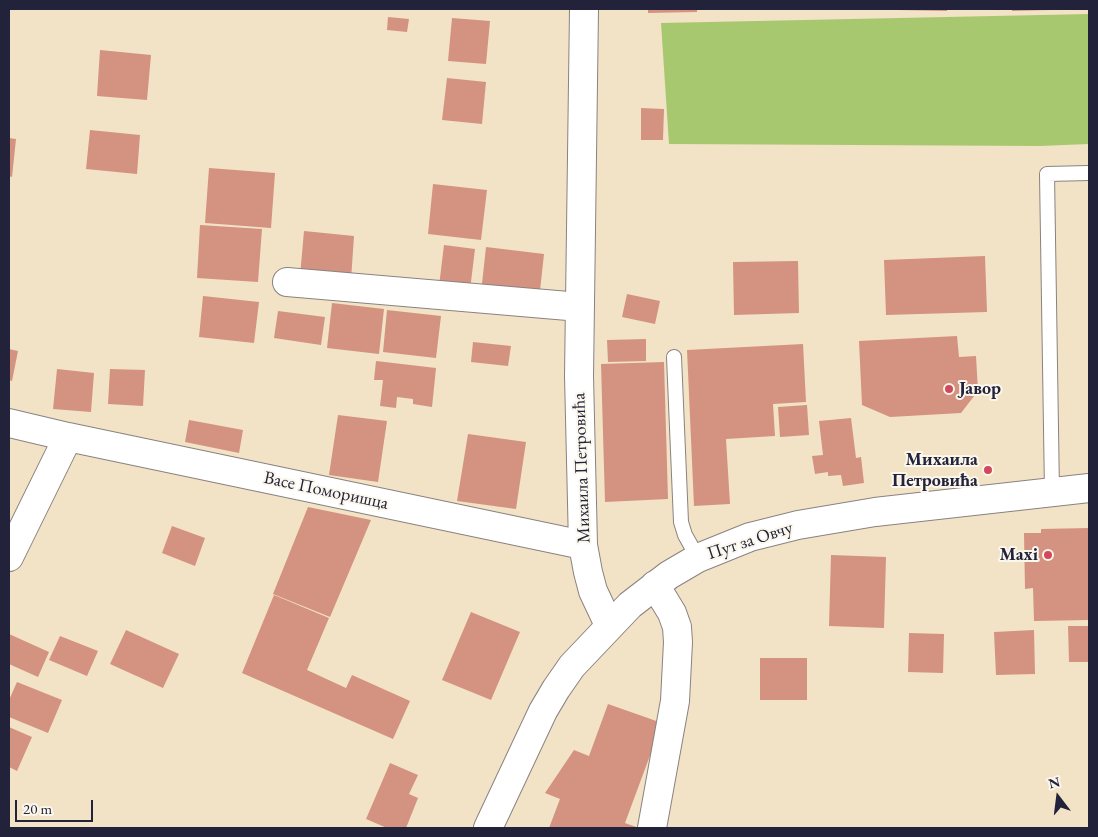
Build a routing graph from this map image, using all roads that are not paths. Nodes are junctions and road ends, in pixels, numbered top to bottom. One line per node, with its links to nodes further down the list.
1 (584, 9): 4 (street, Михаила Петровића)
2 (1089, 173): 9 (lane)
3 (286, 282): 4 (street)
4 (580, 307): 10 (street, Михаила Петровића)
5 (674, 357): 12 (lane)
6 (9, 423): 7 (street, Васе Поморишца)
7 (68, 437): 10 (street, Васе Поморишца); 11 (street)
8 (1089, 488): 9 (street, Пут за Овчу)
9 (1052, 492): 12 (street, Пут за Овчу)
10 (583, 545): 14 (street, Михаила Петровића)
11 (9, 557)
12 (698, 558): 13 (street, Пут за Овчу)
13 (655, 585): 14 (street, Пут за Овчу); 16 (street)
14 (609, 625): 15 (street, Пут за Овчу)
15 (488, 828)
16 (652, 828)

